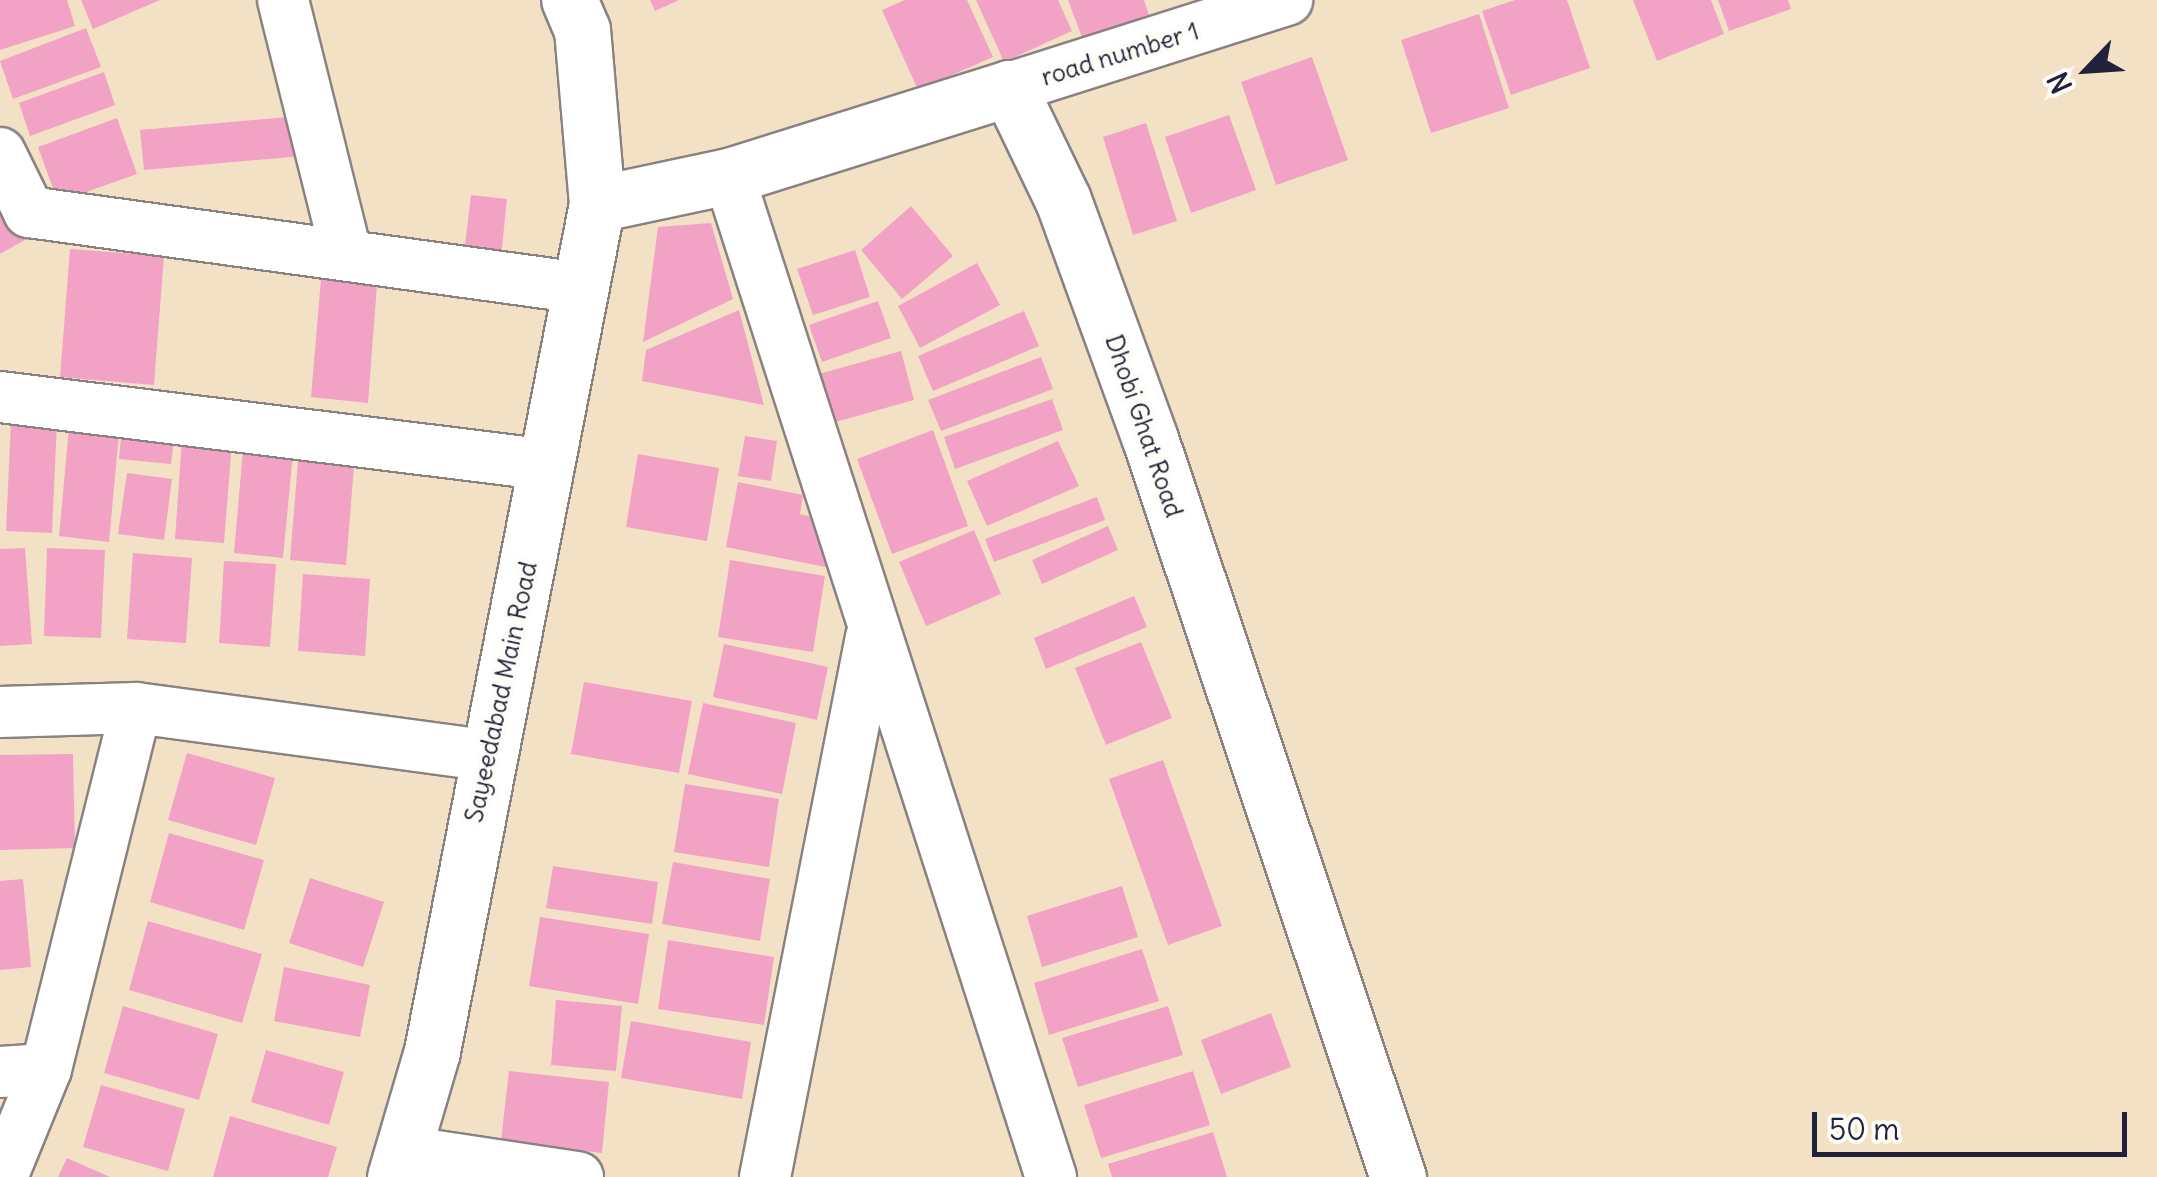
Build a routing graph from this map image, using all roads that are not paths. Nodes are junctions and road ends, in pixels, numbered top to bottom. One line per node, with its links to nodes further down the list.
1 (283, 0): 8 (street)
2 (569, 0): 7 (main road, Sayeedabad Main Road)
3 (1287, 0): 4 (street, road number 1)
4 (1009, 88): 6 (main road); 22 (main road, Dhobi Ghat Road)
5 (0, 153): 8 (street)
6 (730, 176): 7 (main road); 12 (street)
7 (597, 204): 9 (main road, Sayeedabad Main Road)
8 (346, 254): 9 (street)
9 (581, 288): 11 (main road, Sayeedabad Main Road)
10 (0, 397): 11 (street)
11 (548, 465): 15 (main road, Sayeedabad Main Road)
12 (872, 631): 20 (street); 21 (street)
13 (136, 708): 14 (street); 15 (street); 16 (street)
14 (0, 712)
15 (486, 755): 17 (main road, Sayeedabad Main Road)
16 (23, 1070): 18 (street)
17 (399, 1164): 19 (street)
18 (2, 1177)
19 (578, 1177)
20 (765, 1177)
21 (1050, 1177)
22 (1398, 1177)

